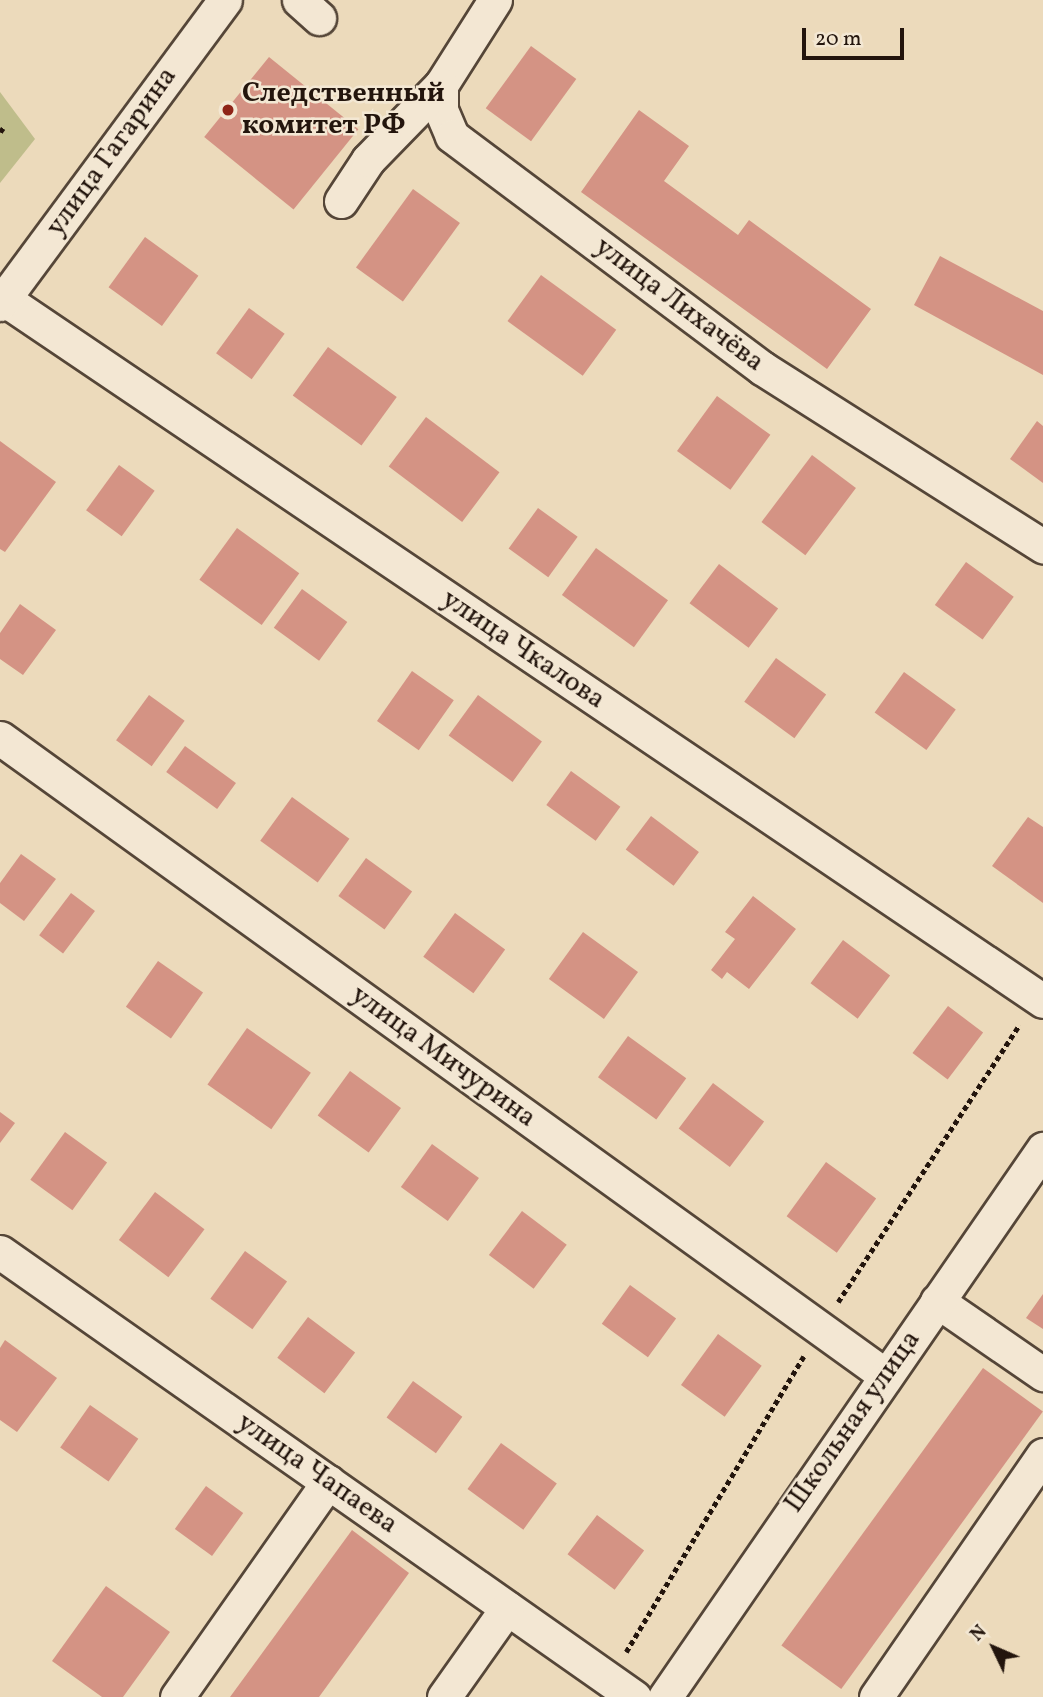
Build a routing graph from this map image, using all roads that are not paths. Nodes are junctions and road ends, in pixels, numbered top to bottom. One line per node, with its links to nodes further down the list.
1 (225, 0): 5 (street, улица Гагарина)
2 (495, 0): 3 (street)
3 (441, 85): 4 (street); 6 (street, улица Лихачёва)
4 (341, 201)
5 (2, 302): 8 (street, улица Чкалова)
6 (1043, 546)
7 (0, 738): 13 (street, улица Мичурина)
8 (1043, 1001)
9 (1043, 1149): 11 (street, Школьная улица)
10 (0, 1252): 15 (street, улица Чапаева)
11 (937, 1301): 12 (street); 13 (street, Школьная улица)
12 (1043, 1374)
13 (885, 1375): 20 (street, Школьная улица)
14 (1043, 1455): 21 (street)
15 (328, 1482): 16 (street, улица Чапаева); 17 (street)
16 (507, 1608): 18 (street); 19 (street, улица Чапаева)
17 (177, 1697)
18 (444, 1697)
19 (634, 1697)
20 (665, 1697)
21 (876, 1697)

